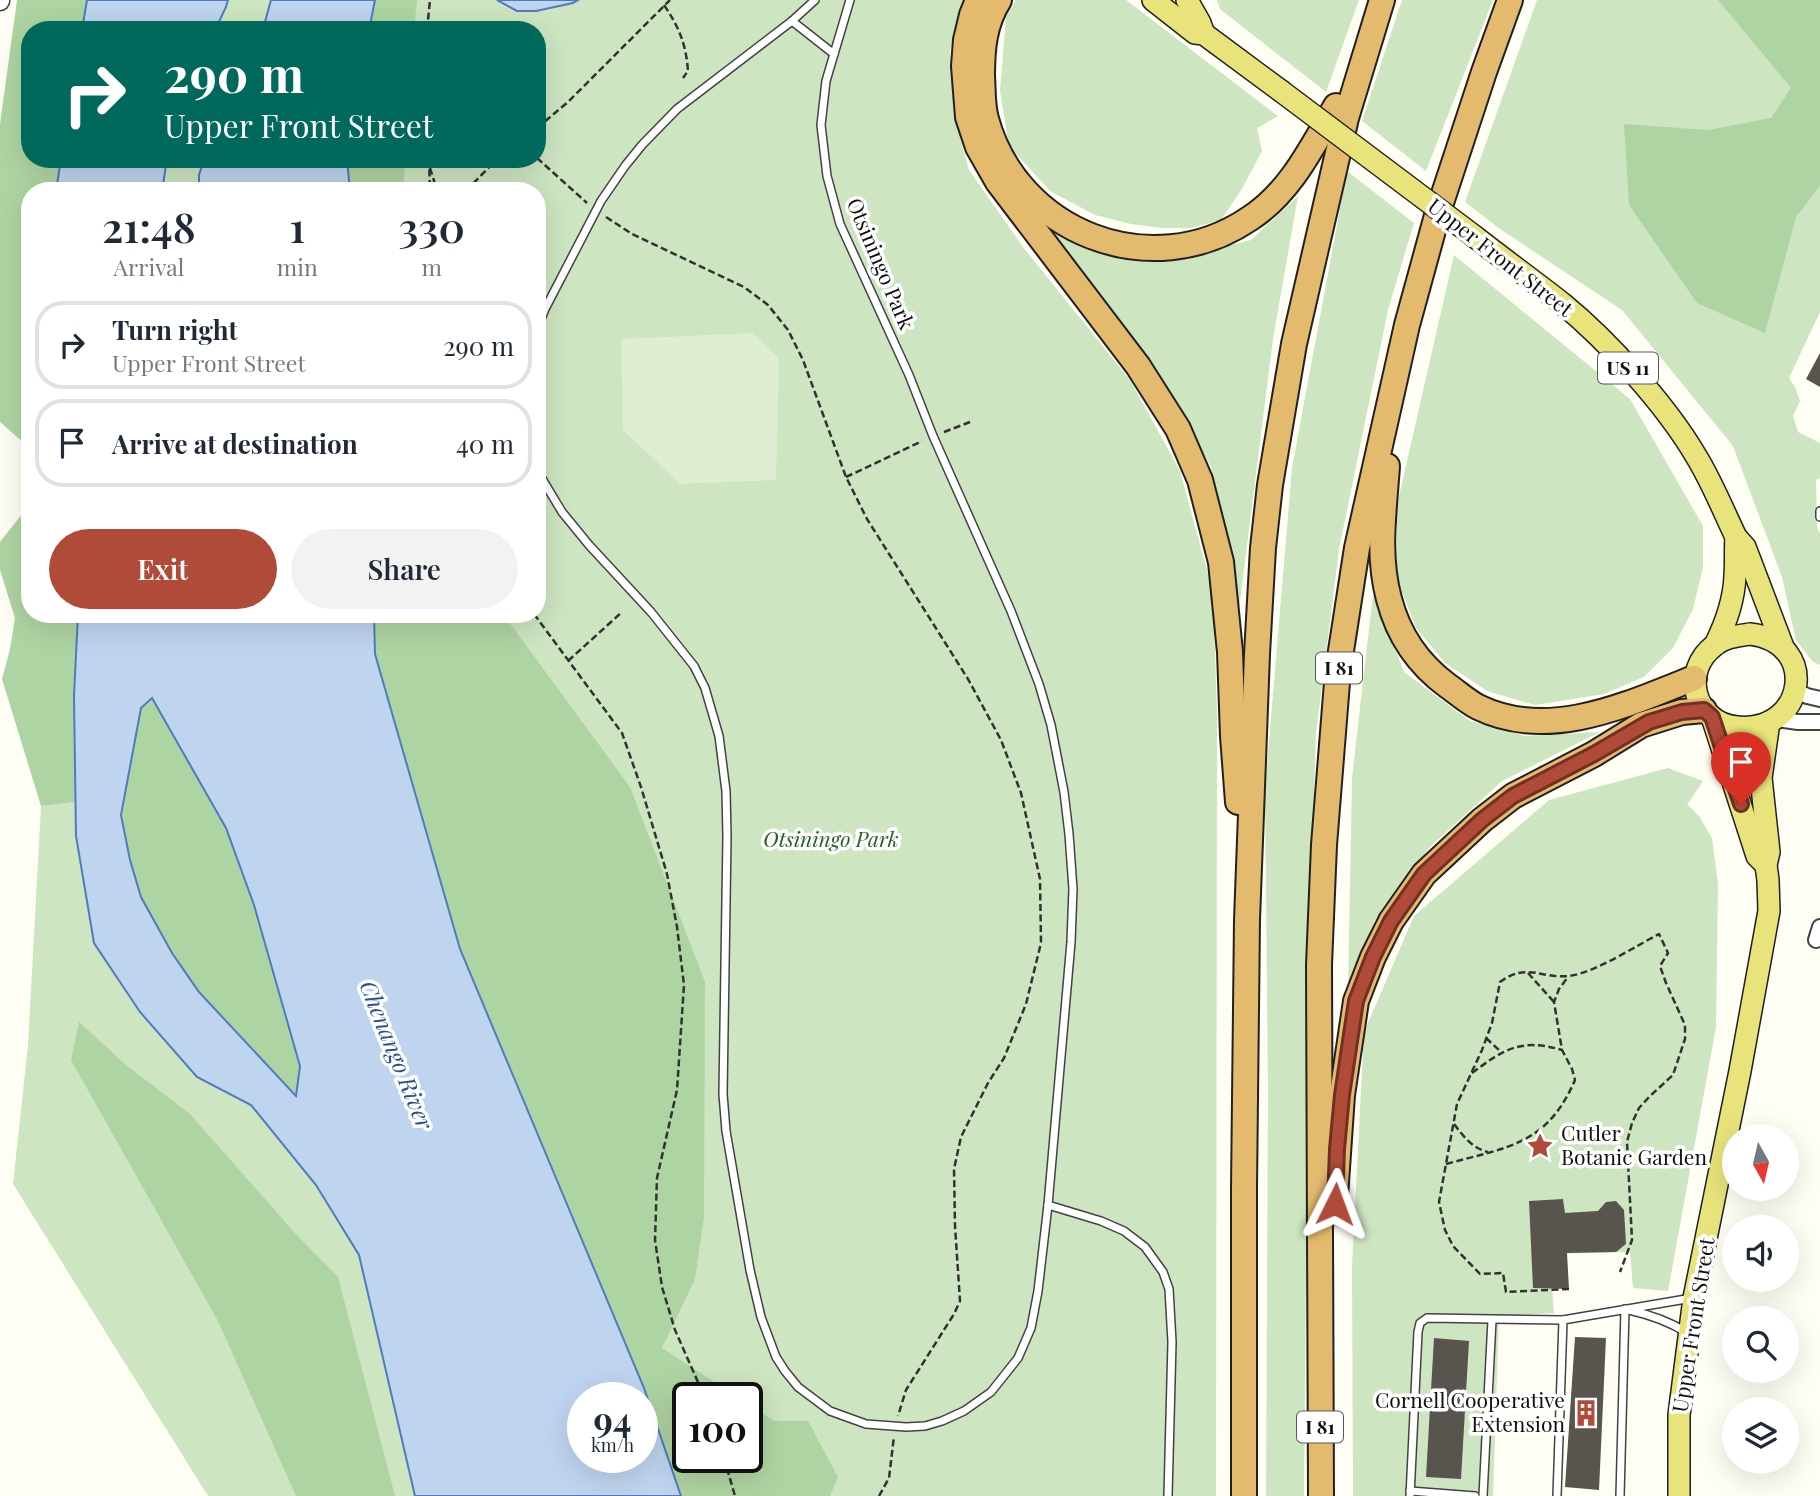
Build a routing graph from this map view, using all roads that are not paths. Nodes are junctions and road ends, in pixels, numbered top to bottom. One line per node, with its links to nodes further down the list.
1 (815, 0): 9 (lane)
2 (850, 0): 11 (lane, Otsiningo Park)
3 (978, 0): 28 (highway)
4 (999, 0): 12 (highway)
5 (1153, 0): 10 (main road, Upper Front Street / US 11)
6 (1187, 0): 10 (main road, Upper Front Street / US 11)
7 (1382, 0): 12 (highway)
8 (1510, 0): 14 (highway, I 81)
9 (792, 21): 11 (lane); 13 (lane)
10 (1204, 34): 18 (main road, Upper Front Street / US 11, bridge)
11 (834, 54): 29 (lane, Otsiningo Park)
12 (1366, 54): 28 (highway)
13 (546, 307)
14 (1393, 382): 21 (highway); 35 (highway, I 81)
15 (546, 485): 29 (lane, Otsiningo Park)
16 (1820, 511): 17 (lane)
17 (1820, 517)
18 (1736, 537): 19 (main road, Upper Front Street / US 11); 20 (main road, Upper Front Street / US 11)
19 (1715, 645): 20 (main road); 21 (main road, Upper Front Street / US 11)
20 (1783, 647): 22 (main road, Upper Front Street / US 11)
21 (1694, 678): 24 (main road, Upper Front Street)
22 (1797, 691): 23 (street); 25 (main road, Upper Front Street)
23 (1820, 699)
24 (1708, 714): 25 (main road); 27 (main road, Upper Front Street); 35 (highway)
25 (1773, 721): 26 (street); 27 (main road, Upper Front Street)
26 (1820, 722)
27 (1766, 865): 30 (main road, Upper Front Street)
28 (1247, 920): 38 (highway)
29 (1048, 1205): 37 (lane)
30 (1694, 1298): 31 (lane); 34 (main road, Upper Front Street)
31 (1625, 1309): 33 (lane); 34 (lane); 43 (lane)
32 (1492, 1320): 33 (lane); 36 (lane); 41 (lane)
33 (1563, 1320): 42 (lane)
34 (1689, 1334): 44 (main road, Upper Front Street)
35 (1319, 1358): 39 (highway, I 81)
36 (1410, 1494): 40 (lane)
37 (1168, 1496)
38 (1244, 1496)
39 (1321, 1496)
40 (1475, 1496)
41 (1483, 1496)
42 (1557, 1496)
43 (1620, 1496)
44 (1677, 1496)

